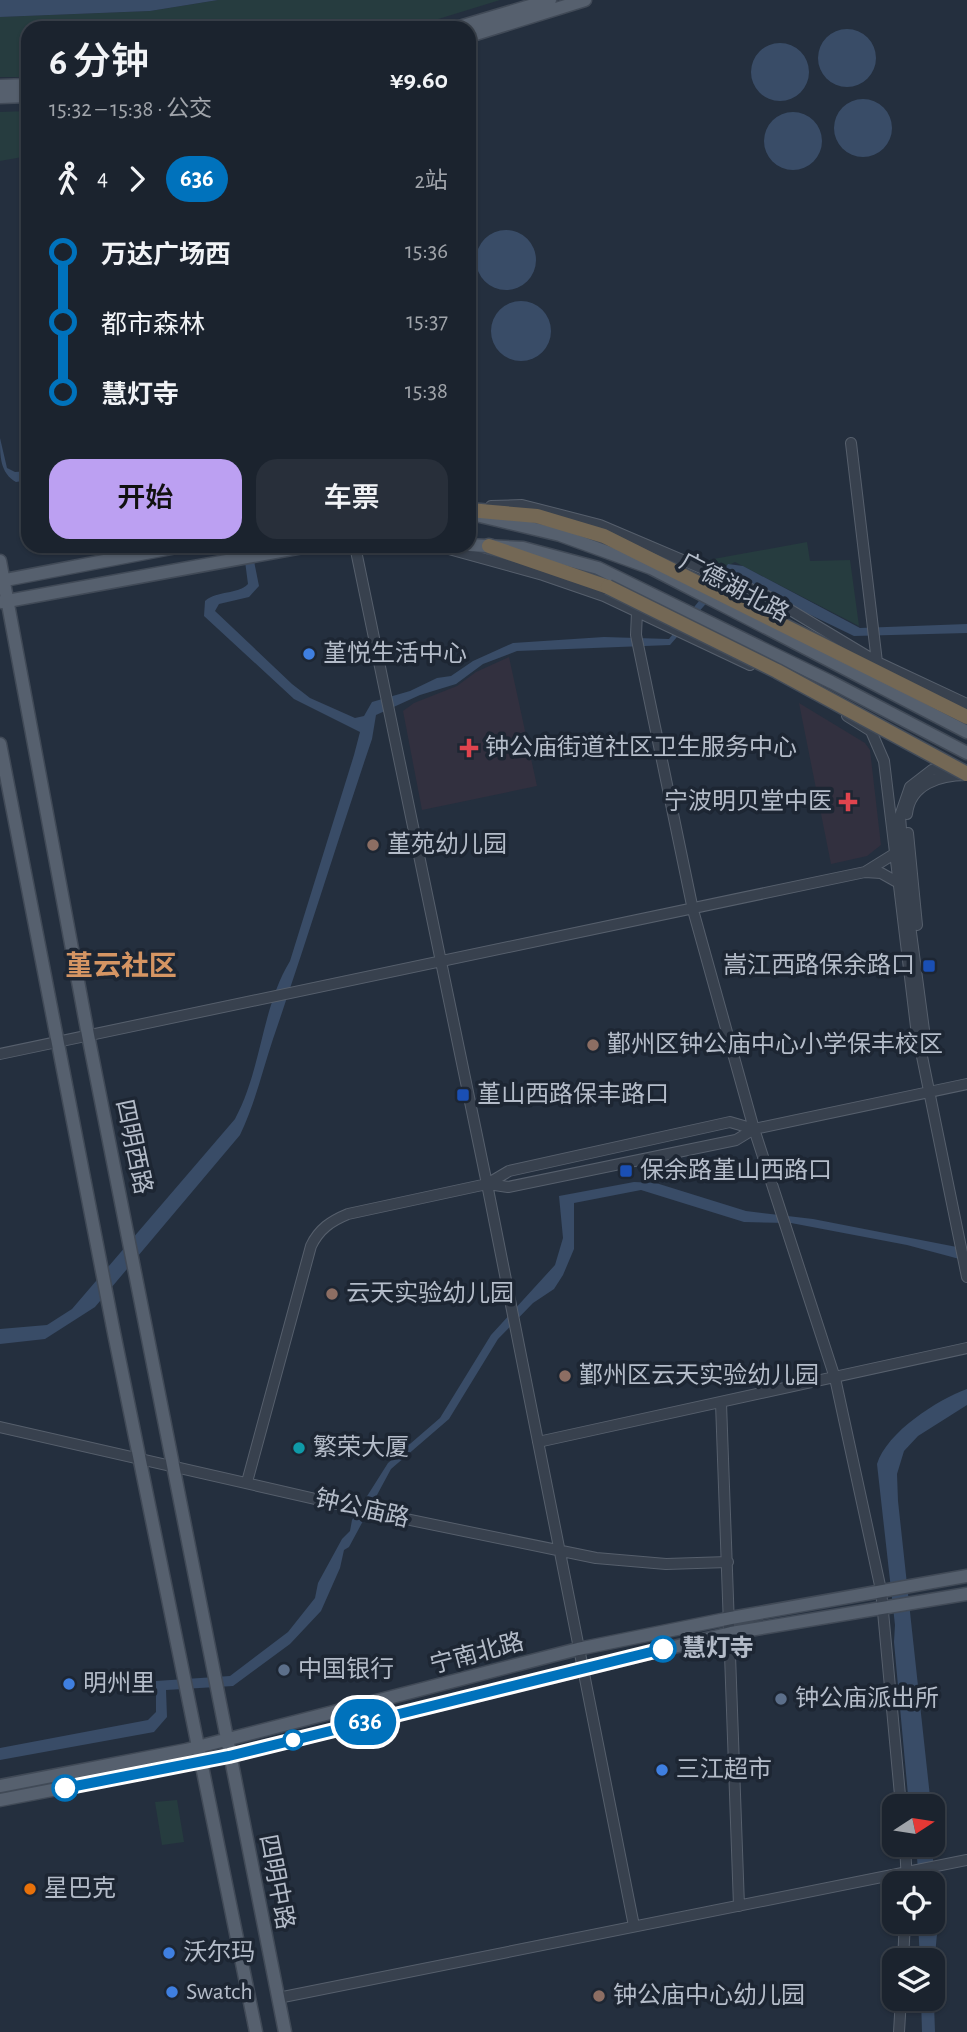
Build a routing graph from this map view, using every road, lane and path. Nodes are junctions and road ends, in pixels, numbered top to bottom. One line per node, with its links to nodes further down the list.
1 (550, 0): 3 (main road)
2 (584, 0): 4 (main road)
3 (476, 22)
4 (476, 34)
5 (21, 85): 6 (main road)
6 (0, 86)
7 (21, 96): 8 (main road)
8 (0, 97)
9 (851, 443): 23 (street)
10 (476, 509): 23 (street)
11 (476, 511): 25 (highway)
12 (476, 512): 26 (main road, 广德湖北路)
13 (476, 545): 14 (main road, 广德湖北路)
14 (489, 546): 28 (main road, 广德湖北路); 30 (highway, bridge)
15 (146, 553): 20 (main road)
16 (269, 553): 21 (main road)
17 (356, 553): 36 (street)
18 (463, 553): 22 (street)
19 (0, 561): 20 (main road, 四明西路)
20 (2, 581): 21 (main road, 四明西路)
21 (4, 601): 37 (main road, 四明西路)
22 (636, 612): 31 (street); 34 (street)
23 (877, 662): 24 (street)
24 (967, 704)
25 (967, 717)
26 (967, 732)
27 (0, 744): 38 (main road)
28 (967, 753)
29 (967, 766): 35 (street, bridge)
30 (967, 774): 35 (street)
31 (894, 854): 32 (street); 33 (street)
32 (865, 872): 33 (street); 34 (street)
33 (897, 882): 41 (street)
34 (693, 910): 36 (street); 42 (street)
35 (916, 954): 41 (street)
36 (441, 963): 37 (street); 43 (street)
37 (88, 1035): 38 (street); 52 (main road, 四明西路)
38 (58, 1041): 39 (street); 51 (main road)
39 (0, 1054)
40 (967, 1084): 41 (street)
41 (930, 1092): 42 (street); 44 (street); 45 (street)
42 (754, 1129): 43 (street); 43 (street); 47 (street)
43 (487, 1184): 50 (street); 53 (street)
44 (967, 1250)
45 (967, 1274)
46 (967, 1348): 47 (street)
47 (835, 1378): 48 (street); 57 (street)
48 (721, 1403): 50 (street); 55 (street)
49 (0, 1427): 51 (street, 钟公庙路)
50 (538, 1442): 54 (street)
51 (140, 1459): 52 (street, 钟公庙路); 65 (main road)
52 (176, 1466): 53 (street, 钟公庙路); 64 (main road, 四明西路)
53 (247, 1482): 54 (street, 钟公庙路)
54 (560, 1550): 55 (street, 钟公庙路); 62 (street)
55 (728, 1562): 60 (street)
56 (967, 1576): 57 (main road, 宁南北路)
57 (883, 1590): 59 (street); 60 (main road, 宁南北路)
58 (967, 1594): 59 (main road, 宁南北路)
59 (884, 1607): 61 (main road, 宁南北路); 69 (street)
60 (731, 1618): 61 (street); 62 (main road, 宁南北路)
61 (731, 1633): 63 (main road, 宁南北路); 74 (street)
62 (578, 1649): 63 (street); 64 (main road, 宁南北路)
63 (582, 1668): 66 (main road, 宁南北路); 75 (street)
64 (226, 1741): 65 (main road, 宁南北路); 66 (main road, 四明中路)
65 (199, 1747): 67 (main road, 四明中路); 68 (main road, 宁南北路)
66 (229, 1756): 67 (main road, 宁南北路); 76 (main road, 四明中路)
67 (202, 1762): 70 (main road); 78 (main road, 四明中路)
68 (0, 1786)
69 (900, 1794)
70 (0, 1800)
71 (967, 1860): 72 (street)
72 (924, 1871)
73 (882, 1881): 74 (street)
74 (739, 1906): 75 (street)
75 (634, 1926): 76 (street)
76 (278, 1998): 79 (main road, 四明中路)
77 (900, 2011): 80 (street)
78 (256, 2032)
79 (285, 2032)
80 (899, 2032)

